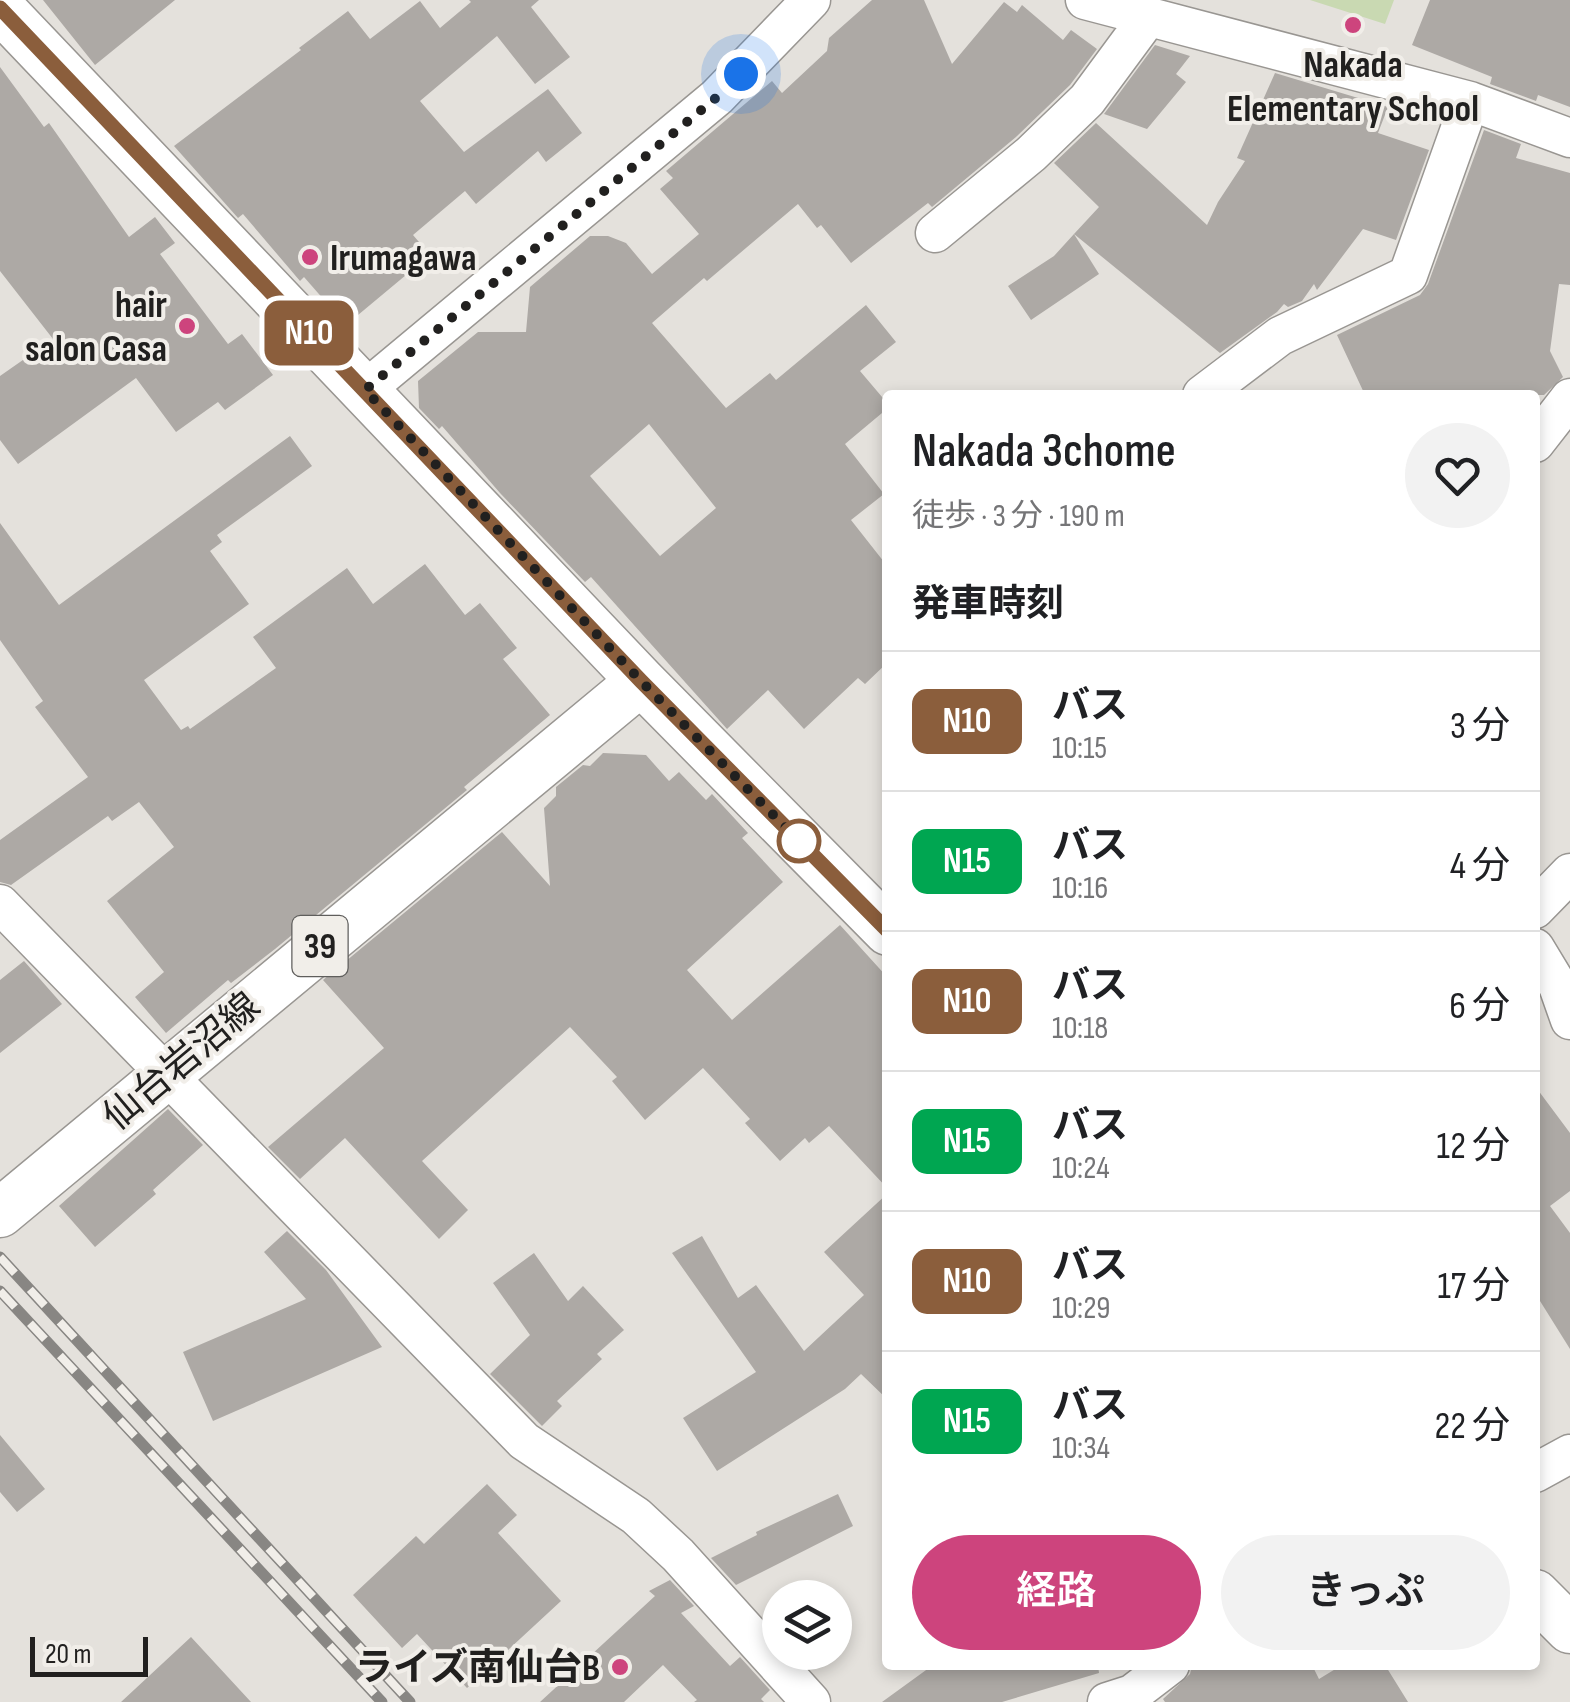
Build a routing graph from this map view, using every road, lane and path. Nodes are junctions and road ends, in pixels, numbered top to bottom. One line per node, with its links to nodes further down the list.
1 (810, 0): 8 (street)
2 (1086, 0): 4 (street)
3 (0, 8): 8 (main road)
4 (1149, 16): 5 (street); 7 (street)
5 (1470, 100): 6 (street); 9 (street)
6 (1570, 138)
7 (935, 233)
8 (365, 390): 12 (main road)
9 (1209, 390)
10 (1569, 401): 11 (street)
11 (1540, 438)
12 (641, 681): 16 (main road); 19 (main road, 仙台岩沼線 / 39)
13 (1570, 873): 15 (street)
14 (0, 904): 19 (street)
15 (1540, 904)
16 (882, 925)
17 (1540, 956): 18 (street)
18 (1570, 1020)
19 (167, 1072): 20 (main road, 仙台岩沼線 / 39); 26 (street)
20 (0, 1213)
21 (1570, 1454): 22 (street)
22 (1540, 1470)
23 (1540, 1599): 24 (main road)
24 (1570, 1629)
25 (1163, 1670): 27 (street)
26 (811, 1702)
27 (1107, 1702)

